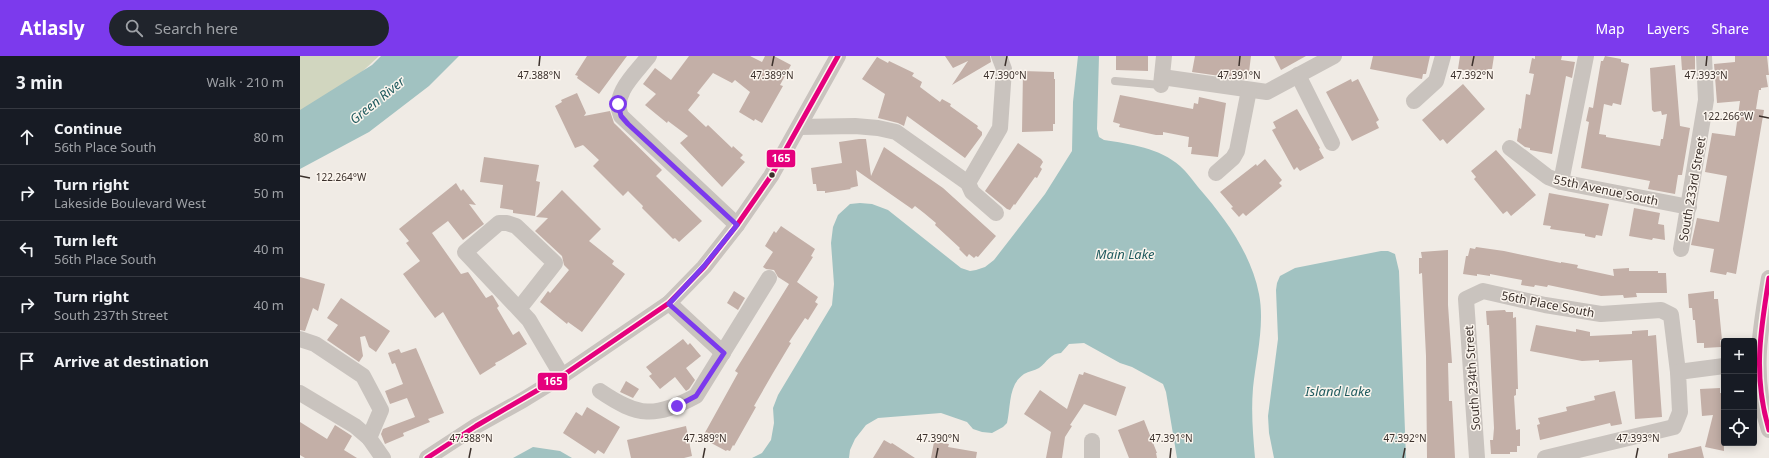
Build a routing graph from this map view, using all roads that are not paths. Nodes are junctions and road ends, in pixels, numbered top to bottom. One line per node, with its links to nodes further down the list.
1 (649, 56): 22 (street)
2 (838, 56): 14 (street)
3 (999, 56): 19 (street)
4 (1164, 56): 11 (street)
5 (1334, 56): 9 (street)
6 (1443, 56): 13 (street)
7 (1586, 56): 18 (street)
8 (1704, 56): 20 (street, South 233rd Street)
9 (1298, 75): 12 (street); 15 (street)
10 (1115, 81): 11 (lane)
11 (1161, 81): 12 (street)
12 (1248, 90): 17 (street)
13 (1414, 101)
14 (799, 127): 19 (street); 22 (street)
15 (1332, 143)
16 (1510, 148): 18 (street, 55th Avenue South)
17 (1216, 173)
18 (1561, 182): 20 (street, 55th Avenue South)
19 (968, 183): 21 (street)
20 (1689, 207): 23 (street, South 233rd Street)
21 (996, 213)
22 (737, 225): 27 (street)
23 (1681, 249)
24 (769, 278): 30 (street)
25 (1769, 278): 31 (street)
26 (1466, 299): 34 (street, 56th Place South); 44 (street, South 234th Street)
27 (669, 304): 30 (street); 35 (street)
28 (519, 309): 28 (street); 35 (street)
29 (300, 339): 39 (street)
30 (724, 353): 36 (street)
31 (1757, 356)
32 (1721, 366): 34 (street)
33 (1757, 370): 38 (street)
34 (1678, 372): 45 (street)
35 (562, 376): 42 (street)
36 (600, 391)
37 (300, 393): 39 (street)
38 (1769, 430)
39 (369, 438): 41 (street)
40 (1092, 441): 43 (street)
41 (383, 458)
42 (427, 458)
43 (1092, 458)
44 (1477, 458)
45 (1545, 458)

